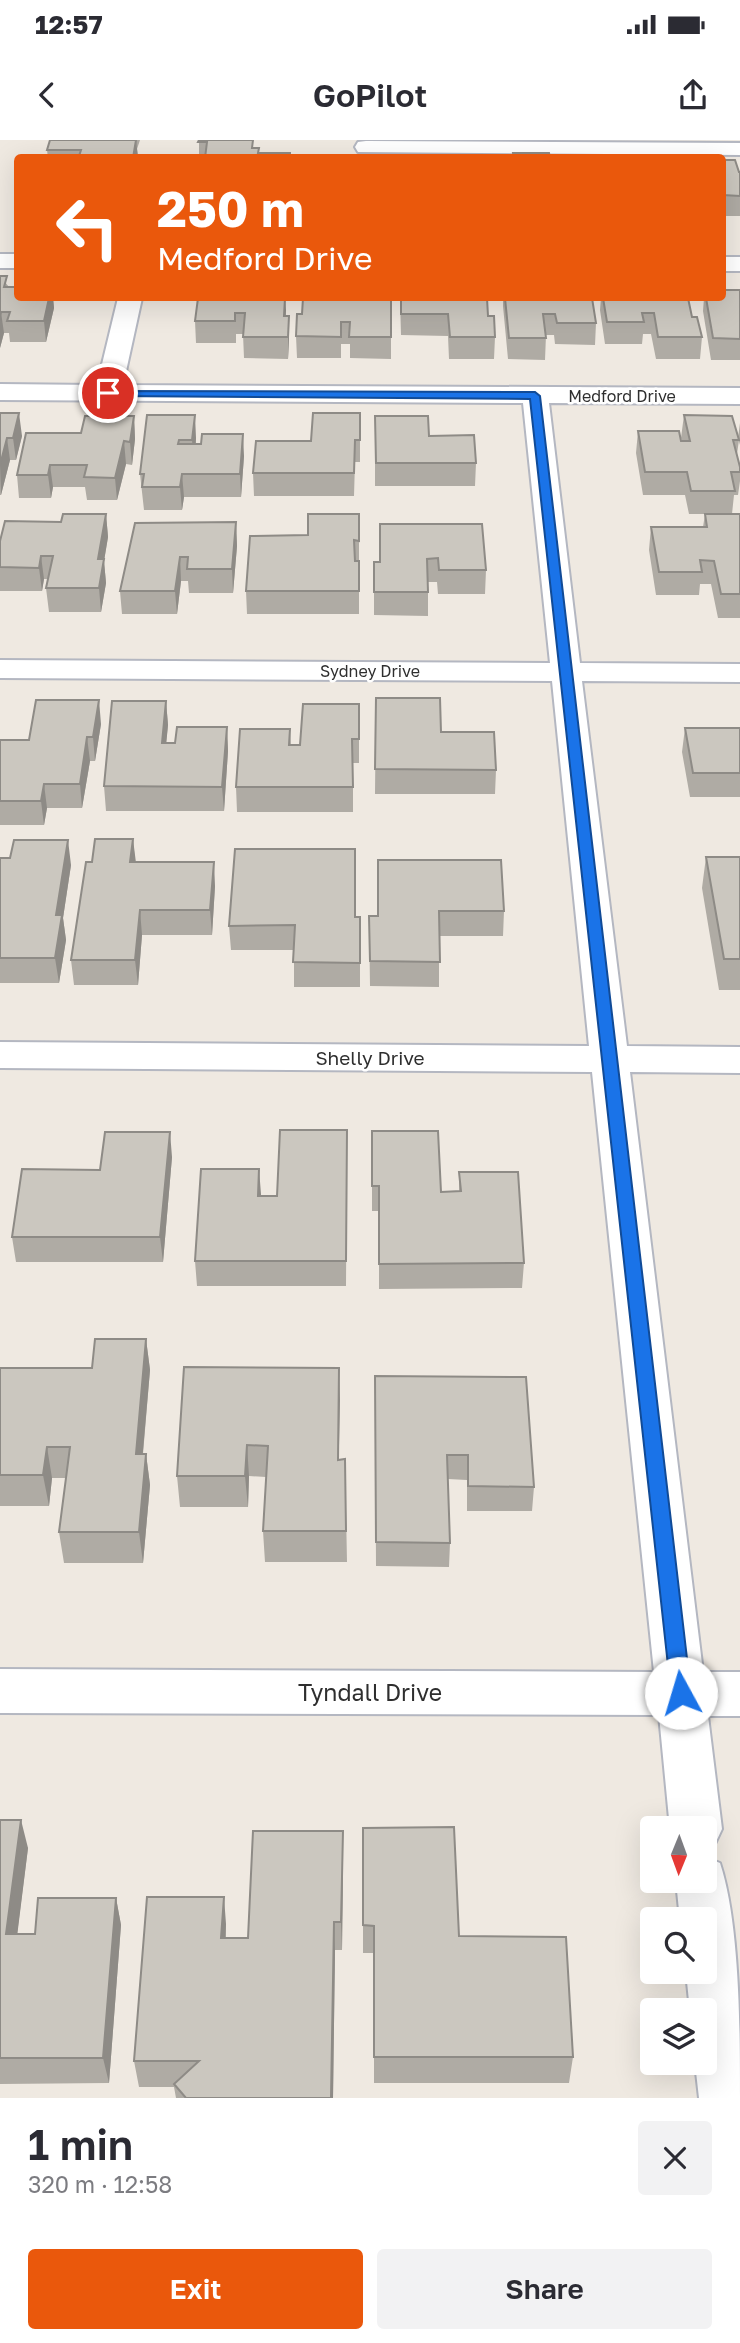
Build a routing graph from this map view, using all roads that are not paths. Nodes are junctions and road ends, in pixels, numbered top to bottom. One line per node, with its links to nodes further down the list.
1 (366, 148): 2 (street)
2 (740, 149)
3 (129, 301): 5 (street)
4 (0, 393): 5 (street, Medford Drive)
5 (108, 393): 6 (street, Medford Drive)
6 (535, 396): 7 (street, Medford Drive); 9 (street)
7 (740, 396)
8 (0, 669): 9 (street, Sydney Drive)
9 (566, 673): 10 (street, Sydney Drive); 12 (street)
10 (740, 673)
11 (0, 1055): 12 (street, Shelly Drive)
12 (610, 1059): 13 (street, Shelly Drive); 15 (street)
13 (740, 1060)
14 (0, 1691): 15 (street, Tyndall Drive)
15 (681, 1693): 16 (street, Tyndall Drive); 17 (street)
16 (740, 1694)
17 (695, 1816)
18 (703, 1894): 19 (street)
19 (727, 2098)

